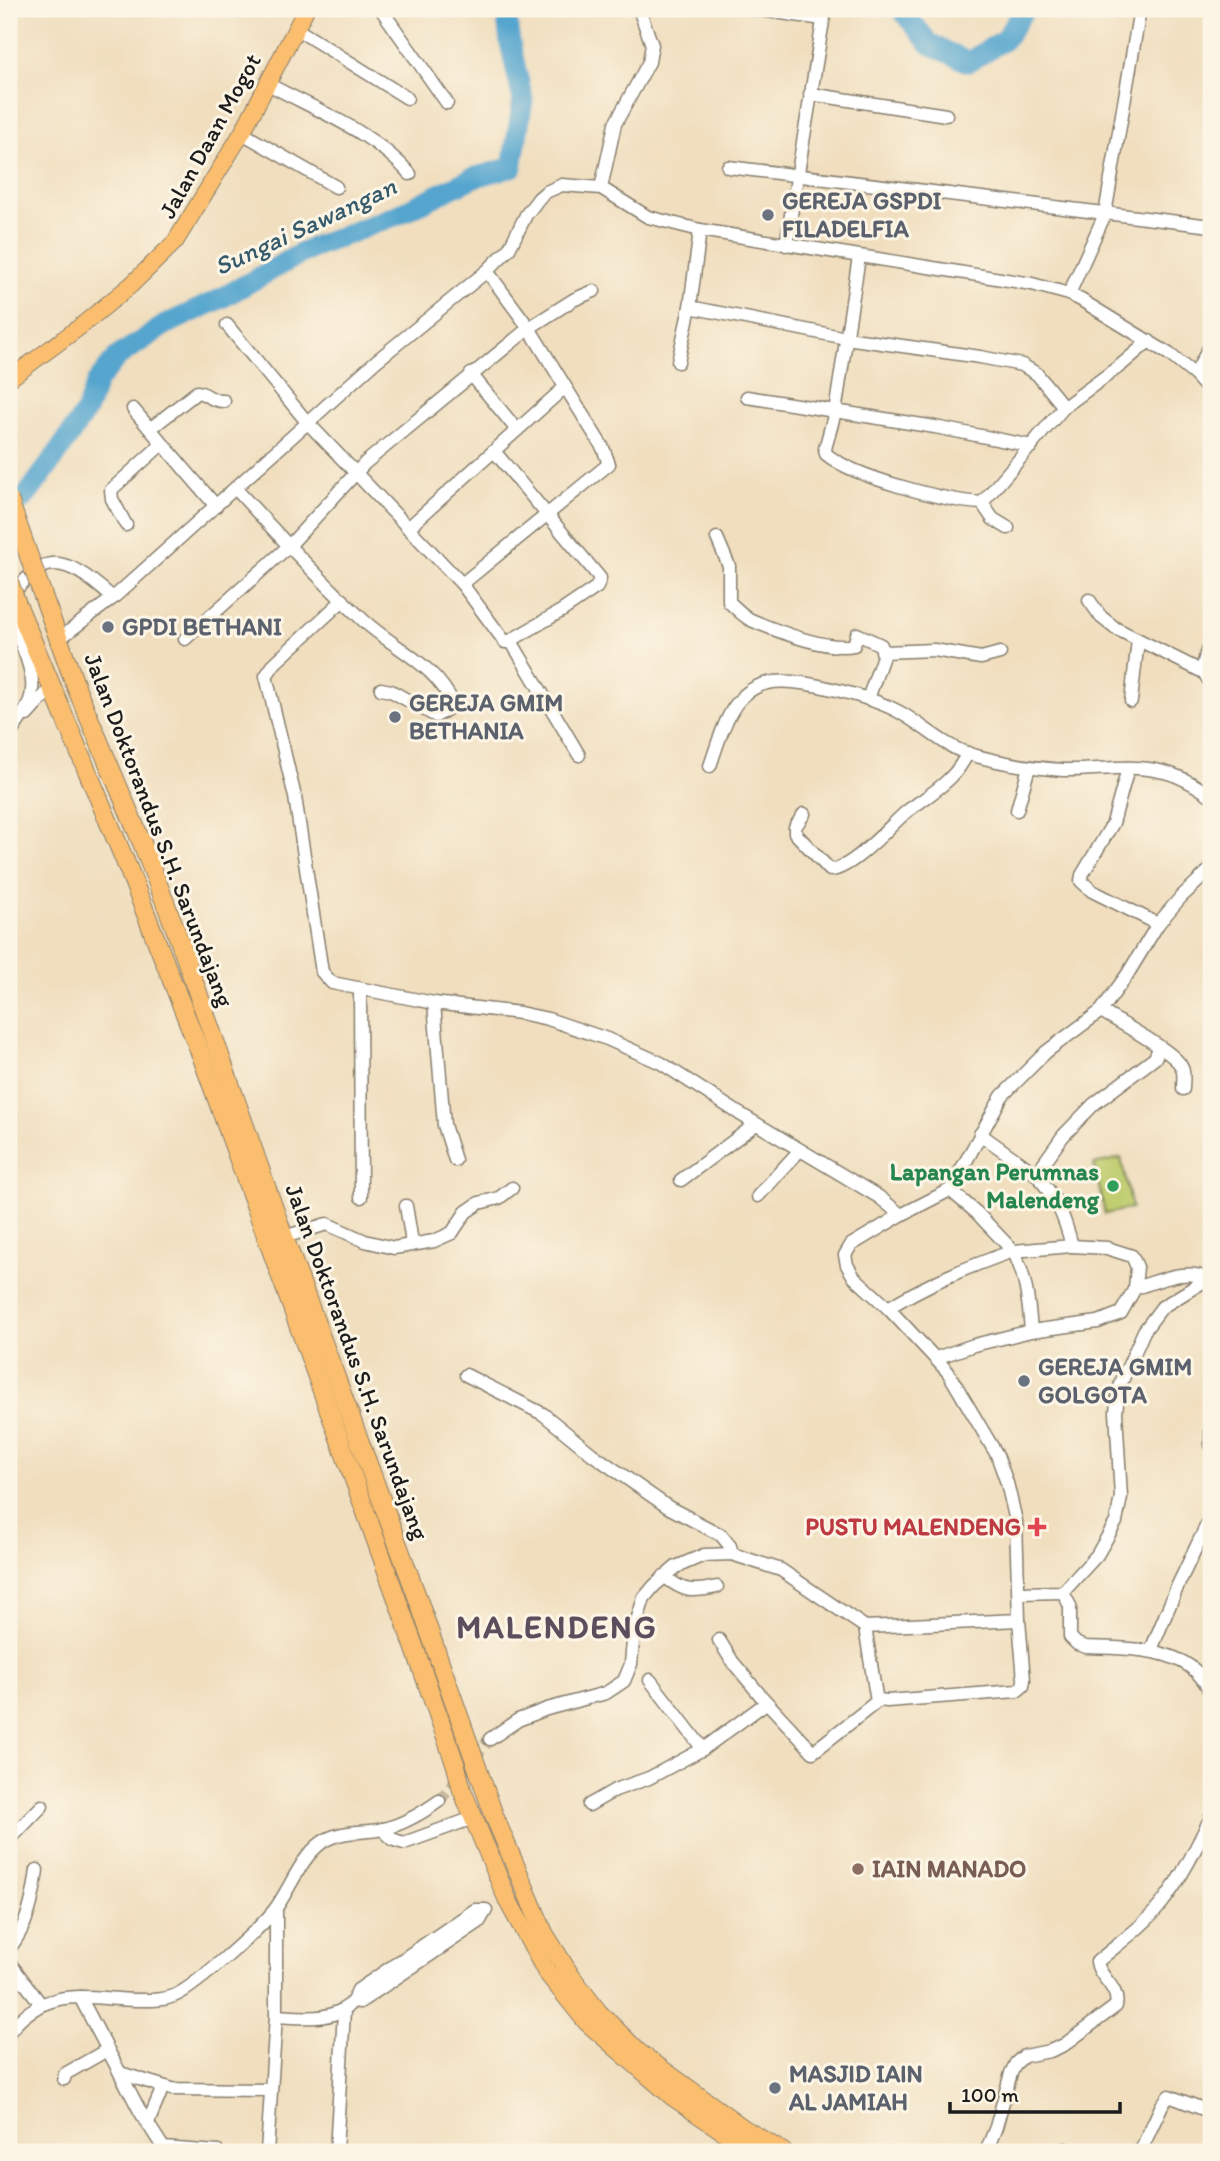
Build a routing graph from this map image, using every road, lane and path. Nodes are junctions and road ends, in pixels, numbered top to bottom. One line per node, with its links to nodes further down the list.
1 (306, 9): 9 (main road, Jalan Daan Mogot)
2 (381, 9): 13 (street)
3 (639, 9): 20 (street)
4 (752, 9): 8 (street)
5 (1130, 9): 6 (street)
6 (1140, 9): 7 (street); 21 (street)
7 (1147, 9)
8 (824, 14): 11 (street)
9 (295, 28): 10 (main road, Jalan Daan Mogot); 12 (street)
10 (268, 84): 15 (main road, Jalan Daan Mogot); 17 (street)
11 (810, 94): 14 (street); 18 (street)
12 (407, 97)
13 (447, 103)
14 (946, 115)
15 (242, 133): 19 (street); 38 (main road, Jalan Daan Mogot)
16 (728, 167): 18 (street)
17 (410, 174)
18 (798, 176): 21 (street); 24 (street)
19 (336, 187)
20 (601, 188): 23 (street); 26 (street)
21 (1105, 214): 22 (street); 28 (street)
22 (1211, 226)
23 (700, 230): 24 (street); 29 (street)
24 (786, 245): 25 (street)
25 (859, 257): 28 (street); 32 (street)
26 (487, 271): 31 (street); 46 (street)
27 (594, 291): 31 (street)
28 (1069, 294): 33 (street)
29 (690, 307): 32 (street); 35 (street)
30 (227, 325): 46 (street)
31 (529, 328): 36 (street); 39 (street)
32 (846, 338): 43 (street); 45 (street)
33 (1149, 341): 37 (street); 43 (street)
34 (1211, 344): 37 (street)
35 (678, 362)
36 (471, 374): 48 (street); 52 (street)
37 (1195, 375): 40 (street)
38 (9, 379)
39 (564, 388): 48 (street); 57 (street)
40 (1211, 393)
41 (747, 397): 45 (street)
42 (224, 401): 47 (street)
43 (1064, 407): 50 (street)
44 (133, 409): 47 (street)
45 (835, 412): 50 (street); 55 (street)
46 (307, 422): 52 (street); 53 (street)
47 (150, 429): 49 (street)
48 (517, 430): 51 (street)
49 (162, 444): 56 (street); 58 (street)
50 (1032, 446): 55 (street)
51 (494, 451): 57 (street); 59 (street)
52 (356, 474): 59 (street); 62 (street)
53 (236, 489): 56 (street); 62 (street)
54 (9, 500): 69 (highway, Jalan Doktorandus S.H. Sarundajang, bridge)
55 (982, 503): 60 (street)
56 (216, 506): 65 (street)
57 (546, 516): 64 (street); 72 (street)
58 (126, 525)
59 (408, 528): 64 (street)
60 (1008, 528)
61 (717, 538): 74 (street)
62 (289, 546): 66 (street); 70 (street)
63 (9, 582): 68 (highway, Jalan Doktorandus S.H. Sarundajang, bridge)
64 (462, 584): 72 (street)
65 (113, 598): 68 (street); 69 (street)
66 (343, 600): 79 (street); 93 (street)
67 (1089, 600): 71 (street)
68 (11, 605): 78 (highway, Jalan Doktorandus S.H. Sarundajang); 82 (street)
69 (59, 639): 103 (highway, Jalan Doktorandus S.H. Sarundajang)
70 (185, 639)
71 (1138, 640): 76 (street); 81 (street)
72 (510, 641): 84 (street)
73 (1211, 643): 76 (street)
74 (883, 652): 75 (street); 80 (street)
75 (1000, 653)
76 (1203, 672): 77 (street)
77 (1211, 683)
78 (52, 687): 82 (street); 103 (highway, Jalan Doktorandus S.H. Sarundajang)
79 (381, 689)
80 (868, 699): 83 (street); 85 (street)
81 (1131, 701)
82 (9, 736)
83 (968, 753): 86 (street); 90 (street)
84 (579, 755)
85 (710, 766)
86 (1029, 768): 87 (street); 89 (street)
87 (1128, 768): 88 (street); 92 (street)
88 (1211, 796)
89 (1017, 810)
90 (804, 814)
91 (1211, 869): 92 (street)
92 (1158, 924): 95 (street)
93 (360, 989): 94 (street); 108 (street)
94 (434, 1003): 98 (street); 101 (street)
95 (1101, 1011): 96 (street); 99 (street)
96 (1159, 1048): 97 (street); 102 (street)
97 (1183, 1088)
98 (756, 1124): 100 (street); 104 (street)
99 (980, 1134): 102 (street); 106 (street)
100 (800, 1150): 107 (street); 110 (street)
101 (455, 1160)
102 (1036, 1174): 113 (street)
103 (253, 1175): 111 (highway, Jalan Doktorandus S.H. Sarundajang); 144 (highway, Jalan Doktorandus S.H. Sarundajang)
104 (681, 1181)
105 (512, 1188): 112 (street)
106 (950, 1190): 110 (street); 114 (street)
107 (758, 1196)
108 (361, 1197)
109 (406, 1206): 112 (street)
110 (901, 1215): 117 (street)
111 (284, 1237): 112 (street); 169 (highway, Jalan Doktorandus S.H. Sarundajang)
112 (411, 1244)
113 (1072, 1246): 114 (street); 116 (street)
114 (1013, 1251): 117 (street); 118 (street)
115 (1209, 1278): 116 (street); 127 (street)
116 (1135, 1288): 118 (street)
117 (888, 1308): 119 (street)
118 (1031, 1331): 119 (street)
119 (936, 1358): 128 (street)
120 (467, 1375): 124 (street)
121 (1211, 1412): 122 (street)
122 (1211, 1445)
123 (1211, 1516): 132 (street)
124 (732, 1554): 125 (street); 130 (street)
125 (664, 1576): 126 (street); 138 (street)
126 (717, 1587)
127 (1063, 1592): 128 (street); 132 (street)
128 (1020, 1593): 129 (street)
129 (1019, 1620): 130 (street); 137 (street)
130 (866, 1627): 137 (street)
131 (719, 1640): 136 (street)
132 (1151, 1650): 133 (street)
133 (1209, 1679): 135 (street)
134 (650, 1680): 139 (street)
135 (1211, 1695)
136 (766, 1703): 137 (street); 139 (street)
137 (875, 1704)
138 (490, 1739)
139 (703, 1749): 141 (street)
140 (439, 1801): 145 (street)
141 (589, 1805)
142 (42, 1806): 146 (street)
143 (1211, 1817): 170 (street)
144 (473, 1818): 145 (street); 148 (highway, Jalan Doktorandus S.H. Sarundajang)
145 (382, 1829): 149 (street)
146 (9, 1840)
147 (37, 1870): 150 (street)
148 (506, 1896): 154 (street); 168 (highway, Jalan Doktorandus S.H. Sarundajang)
149 (276, 1909): 152 (street); 155 (street)
150 (9, 1949)
151 (9, 1962): 153 (street)
152 (80, 1997): 153 (street); 157 (street)
153 (38, 2001): 156 (street)
154 (349, 2006): 155 (street); 167 (street)
155 (276, 2016): 161 (street)
156 (9, 2032)
157 (107, 2050): 158 (street); 159 (street)
158 (120, 2073): 160 (street); 163 (street)
159 (64, 2079)
160 (163, 2087): 161 (street); 163 (street)
161 (270, 2090): 166 (street)
162 (1211, 2112): 171 (street)
163 (148, 2123): 164 (street)
164 (164, 2150): 165 (street)
165 (218, 2152)
166 (267, 2152)
167 (336, 2152)
168 (754, 2152)
169 (783, 2152)
170 (986, 2152)
171 (1140, 2152)

